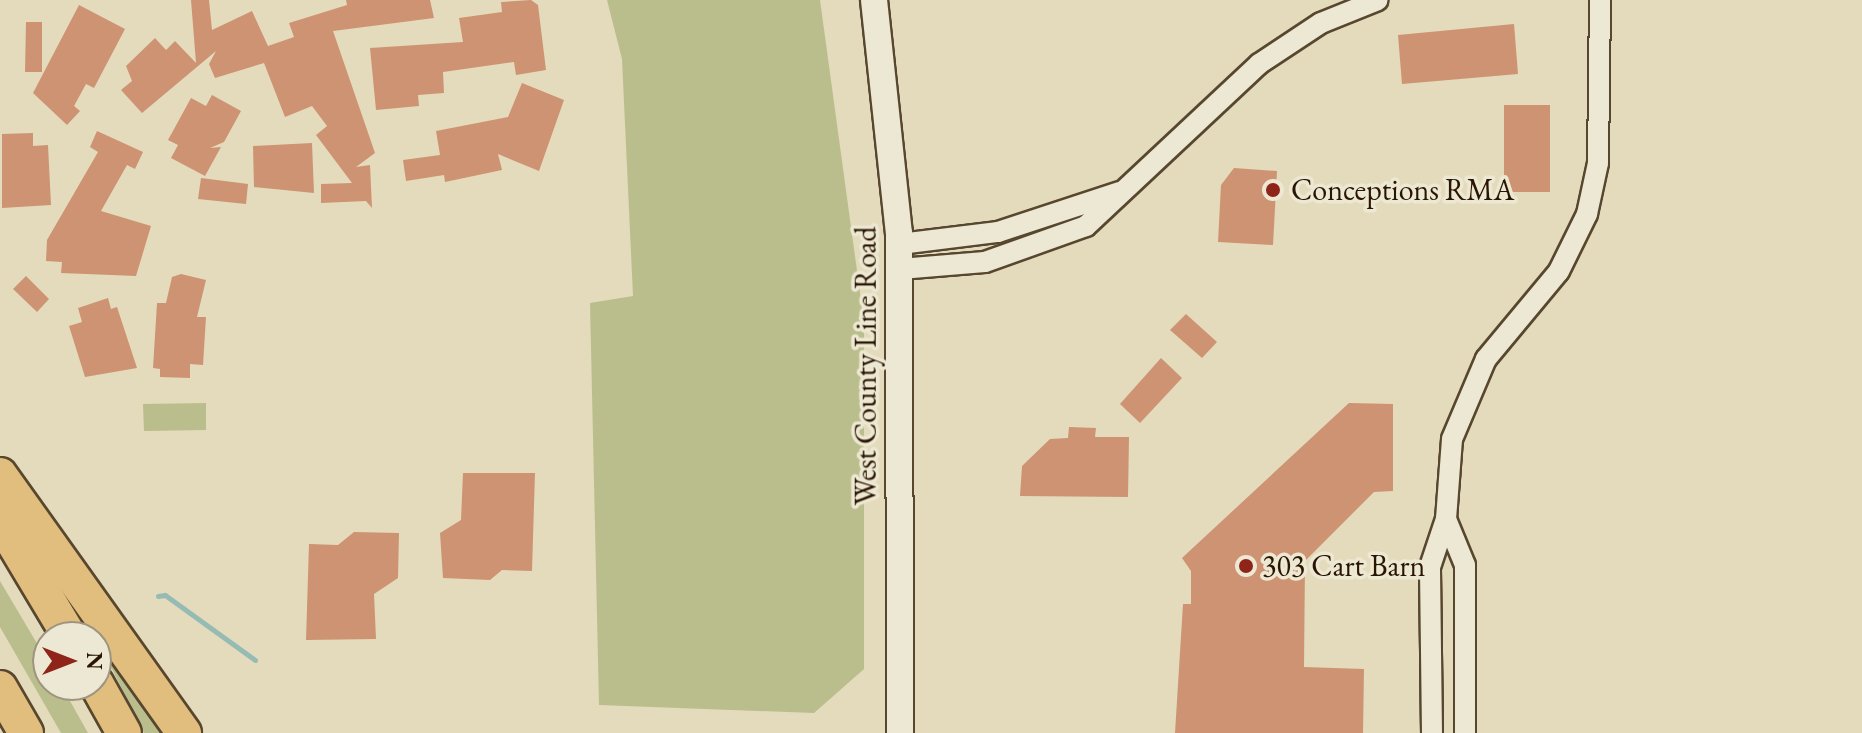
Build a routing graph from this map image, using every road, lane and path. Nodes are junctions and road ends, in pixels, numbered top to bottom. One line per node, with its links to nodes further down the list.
1 (874, 0): 5 (main road, West County Line Road)
2 (1378, 0): 4 (street)
3 (1600, 0): 7 (street)
4 (1120, 192): 5 (street); 5 (street)
5 (900, 256): 15 (main road, West County Line Road)
6 (0, 475): 14 (highway)
7 (1446, 519): 16 (street); 17 (street)
8 (0, 520): 9 (highway)
9 (60, 621)
10 (0, 688): 12 (highway)
11 (106, 701): 13 (highway)
12 (26, 733)
13 (124, 733)
14 (184, 733)
15 (900, 733)
16 (1432, 733)
17 (1465, 733)

